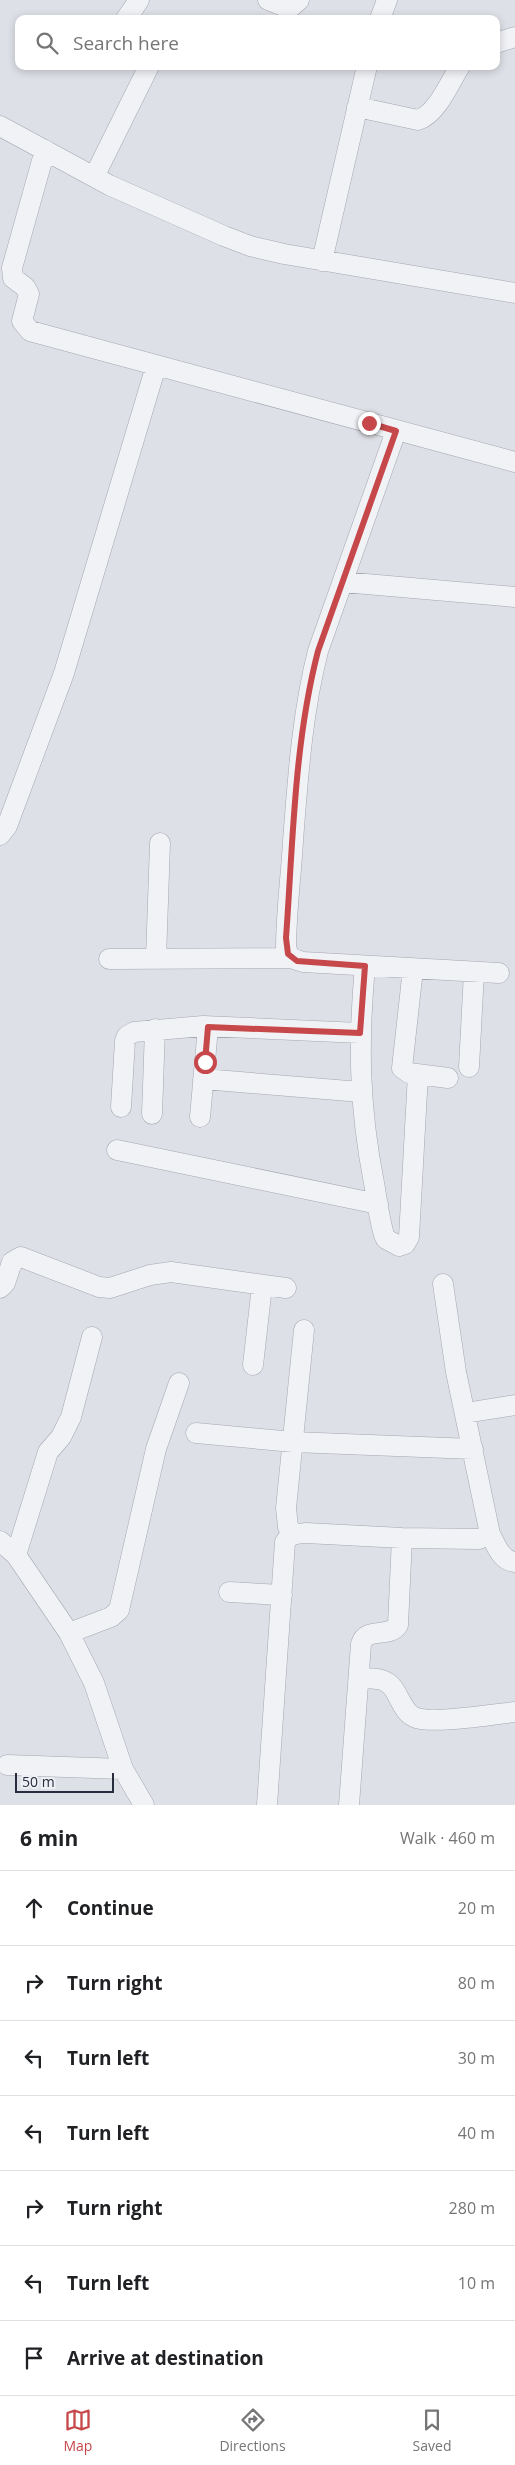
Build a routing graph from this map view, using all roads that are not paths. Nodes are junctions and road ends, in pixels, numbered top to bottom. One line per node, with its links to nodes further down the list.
1 (139, 0): 5 (street)
2 (268, 0): 3 (street)
3 (299, 0)
4 (387, 0): 6 (street)
5 (129, 15)
6 (381, 15)
7 (515, 37): 8 (street)
8 (500, 42)
9 (147, 70): 15 (street)
10 (366, 70): 12 (street)
11 (458, 70): 12 (street)
12 (357, 107): 16 (street)
13 (0, 126): 14 (street)
14 (45, 150): 15 (street); 18 (street)
15 (94, 177): 16 (street)
16 (322, 260): 17 (street)
17 (515, 293)
18 (156, 366): 19 (street); 23 (street)
19 (396, 431): 20 (street); 21 (street)
20 (515, 462)
21 (343, 582): 22 (street); 25 (street)
22 (515, 597)
23 (0, 835)
24 (160, 843): 27 (street)
25 (291, 958): 27 (street); 28 (street)
26 (109, 959): 27 (street)
27 (156, 959)
28 (365, 966): 29 (street); 34 (street)
29 (413, 969): 30 (street); 36 (street)
30 (474, 972): 31 (street); 35 (street)
31 (499, 973)
32 (208, 1027): 33 (street); 34 (street); 38 (street)
33 (155, 1029): 40 (street); 41 (street)
34 (360, 1033): 39 (street)
35 (469, 1067)
36 (418, 1074): 37 (street); 44 (street)
37 (448, 1078)
38 (203, 1079): 39 (street); 42 (street)
39 (361, 1092): 44 (street)
40 (121, 1107)
41 (152, 1114)
42 (200, 1117)
43 (116, 1150): 44 (street)
44 (378, 1204)
45 (443, 1284): 54 (street)
46 (262, 1286): 47 (street); 48 (street); 51 (street)
47 (0, 1288)
48 (286, 1288)
49 (304, 1330): 56 (street)
50 (92, 1337): 62 (street)
51 (253, 1365)
52 (179, 1383): 66 (street)
53 (515, 1404): 54 (street)
54 (465, 1413): 57 (street)
55 (196, 1433): 56 (street)
56 (293, 1442): 57 (street); 58 (street)
57 (473, 1449): 59 (street)
58 (294, 1534): 60 (street); 65 (street)
59 (490, 1534): 60 (street); 63 (street)
60 (402, 1538): 67 (street)
61 (0, 1541): 62 (street)
62 (16, 1555): 66 (street)
63 (515, 1562)
64 (229, 1592): 65 (street)
65 (282, 1596): 72 (street)
66 (69, 1633): 70 (street)
67 (359, 1678): 68 (street); 73 (street)
68 (515, 1712)
69 (7, 1765): 70 (street)
70 (123, 1769): 71 (street)
71 (144, 1805)
72 (266, 1805)
73 (350, 1805)

